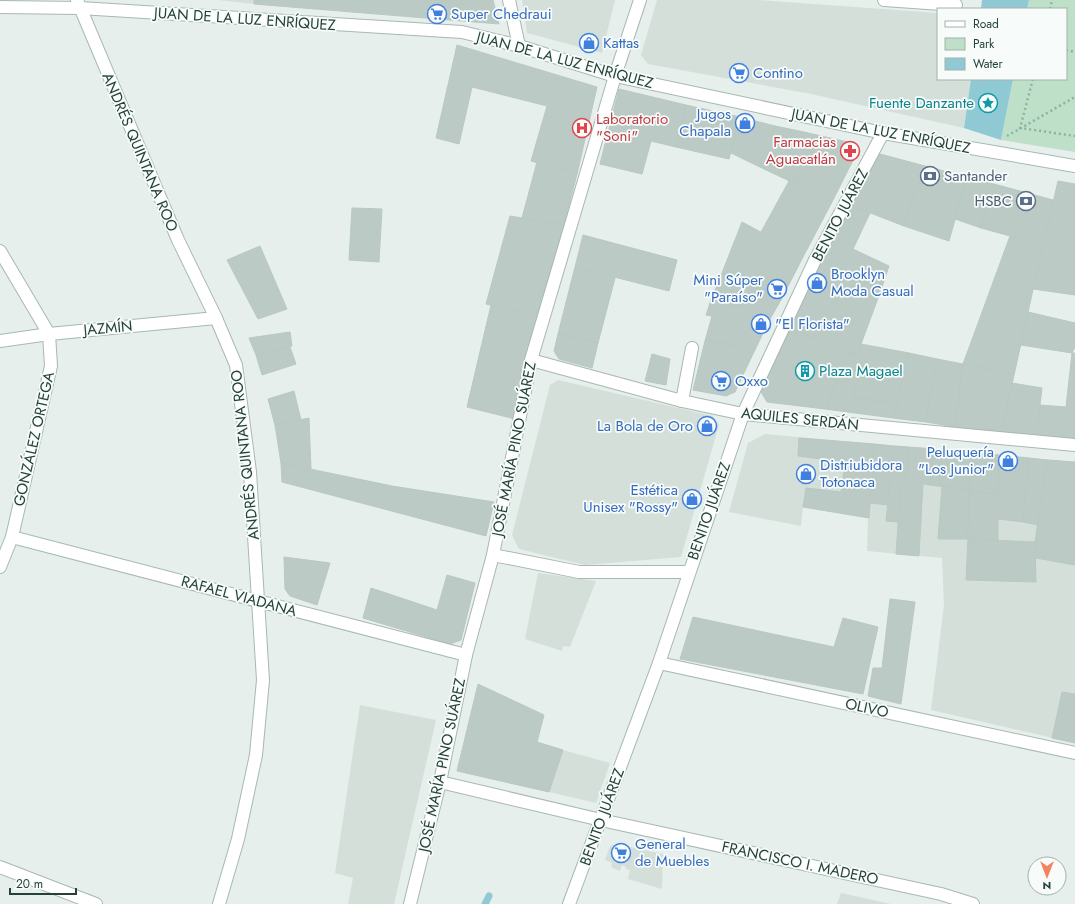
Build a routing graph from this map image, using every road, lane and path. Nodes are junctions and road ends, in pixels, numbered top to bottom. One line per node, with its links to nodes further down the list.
1 (509, 0): 7 (street)
2 (640, 0): 8 (street, JOSÉ MARÍA PINO SUÁREZ)
3 (884, 0): 5 (street)
4 (79, 4): 6 (street, JUAN DE LA LUZ ENRÍQUEZ); 7 (street, JUAN DE LA LUZ ENRÍQUEZ); 17 (street, ANDRÉS QUINTANA ROO)
5 (956, 5)
6 (0, 7)
7 (519, 46): 8 (street, JUAN DE LA LUZ ENRÍQUEZ)
8 (615, 76): 12 (street, JUAN DE LA LUZ ENRÍQUEZ); 21 (street, JOSÉ MARÍA PINO SUÁREZ)
9 (1032, 80): 11 (path)
10 (1075, 96): 11 (path)
11 (1020, 128): 13 (path); 14 (path)
12 (883, 133): 15 (street, JUAN DE LA LUZ ENRÍQUEZ); 23 (street, BENITO JUÁREZ)
13 (1075, 136)
14 (1005, 137)
15 (1075, 166)
16 (0, 251): 18 (street, GONZÁLEZ ORTEGA)
17 (216, 318): 18 (street, JAZMÍN); 29 (street, ANDRÉS QUINTANA ROO)
18 (49, 334): 19 (street, JAZMÍN); 25 (street, GONZÁLEZ ORTEGA)
19 (0, 341)
20 (692, 348): 22 (street)
21 (531, 360): 22 (street, AQUILES SERDÁN); 26 (street, JOSÉ MARÍA PINO SUÁREZ)
22 (682, 401): 23 (street, AQUILES SERDÁN)
23 (743, 414): 24 (street, AQUILES SERDÁN); 28 (street, BENITO JUÁREZ)
24 (1075, 445)
25 (12, 537): 27 (street, GONZÁLEZ ORTEGA); 29 (street, RAFAEL VIADANA)
26 (493, 555): 28 (street); 30 (street, JOSÉ MARÍA PINO SUÁREZ)
27 (0, 567)
28 (688, 572): 31 (street, BENITO JUÁREZ)
29 (258, 600): 30 (street, RAFAEL VIADANA); 37 (street, ANDRÉS QUINTANA ROO)
30 (466, 655): 33 (street, JOSÉ MARÍA PINO SUÁREZ)
31 (658, 663): 32 (street, OLIVO); 34 (street, BENITO JUÁREZ)
32 (1075, 753)
33 (440, 782): 34 (street, FRANCISCO I. MADERO); 38 (street, JOSÉ MARÍA PINO SUÁREZ)
34 (601, 820): 39 (street, BENITO JUÁREZ); 40 (street, FRANCISCO I. MADERO)
35 (0, 867): 36 (street)
36 (96, 904)
37 (219, 904)
38 (410, 904)
39 (569, 904)
40 (973, 904)

